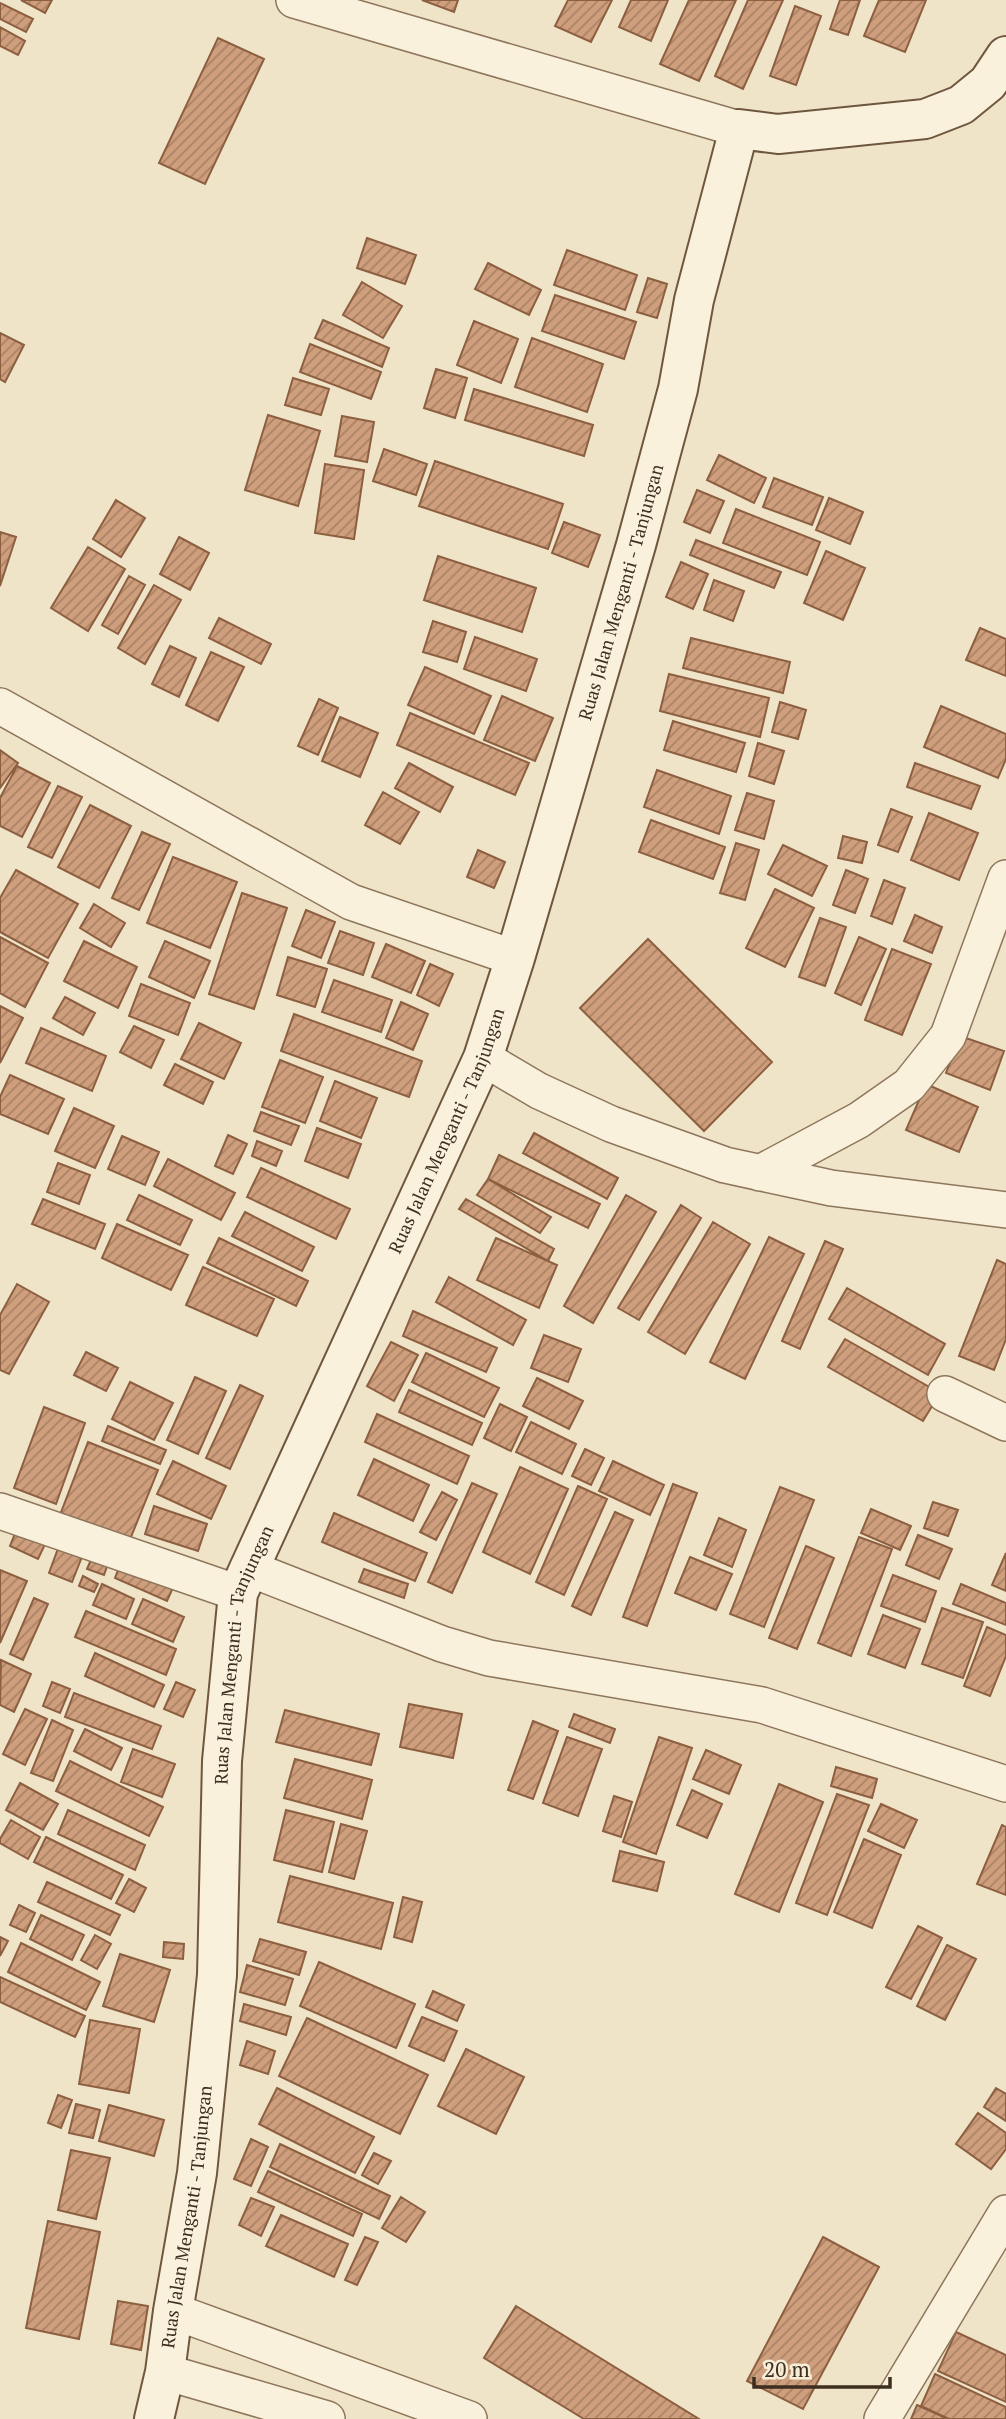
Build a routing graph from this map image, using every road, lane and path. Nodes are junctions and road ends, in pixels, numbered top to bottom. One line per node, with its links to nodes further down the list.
1 (295, 0): 3 (street)
2 (1006, 56): 3 (main road)
3 (739, 129): 6 (main road, Ruas Jalan Menganti - Tanjungan)
4 (0, 706): 6 (street)
5 (1006, 878): 8 (street)
6 (515, 958): 7 (main road, Ruas Jalan Menganti - Tanjungan)
7 (483, 1058): 8 (street); 13 (main road, Ruas Jalan Menganti - Tanjungan)
8 (761, 1173): 9 (street)
9 (1006, 1210)
10 (945, 1394): 11 (street)
11 (1006, 1423)
12 (0, 1511): 13 (street)
13 (243, 1581): 14 (street); 16 (main road, Ruas Jalan Menganti - Tanjungan)
14 (1006, 1783)
15 (1006, 2213): 21 (street)
16 (173, 2311): 17 (main road, Ruas Jalan Menganti - Tanjungan); 20 (street)
17 (164, 2372): 18 (main road, Ruas Jalan Menganti - Tanjungan); 19 (street)
18 (154, 2419)
19 (327, 2419)
20 (469, 2419)
21 (882, 2419)

